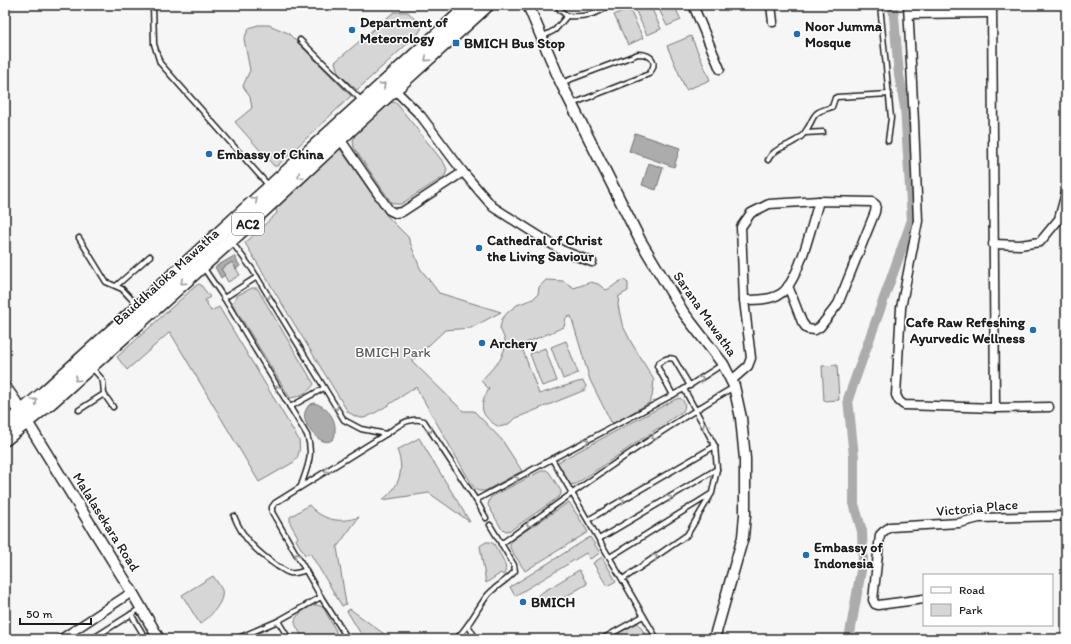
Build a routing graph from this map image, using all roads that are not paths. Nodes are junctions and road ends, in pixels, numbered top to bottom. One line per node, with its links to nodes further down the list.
1 (153, 5): 29 (lane)
2 (470, 5): 21 (main road, Bauddhaloka Mawatha / AC2, one-way to 2)
3 (487, 5): 19 (main road, Bauddhaloka Mawatha / AC2, one-way to 19)
4 (528, 5): 15 (street, Sarana Mawatha)
5 (558, 5): 13 (lane)
6 (610, 5): 13 (lane)
7 (693, 5): 17 (street)
8 (771, 5): 14 (street)
9 (880, 5): 20 (lane)
10 (908, 5): 12 (street)
11 (992, 9): 12 (street); 35 (street)
12 (909, 14): 57 (street)
13 (567, 16): 15 (lane)
14 (773, 22)
15 (541, 37): 18 (street, Sarana Mawatha)
16 (300, 40): 21 (lane)
17 (720, 69)
18 (560, 83): 22 (street, Sarana Mawatha); 22 (lane)
19 (394, 89): 25 (main road, Bauddhaloka Mawatha / AC2); 28 (street)
20 (889, 94): 24 (lane); 26 (lane)
21 (363, 102): 25 (main road, Bauddhaloka Mawatha / AC2)
22 (571, 104): 45 (street, Sarana Mawatha)
23 (823, 132): 24 (lane)
24 (805, 133): 27 (lane)
25 (336, 134): 28 (street); 29 (main road, Bauddhaloka Mawatha / AC2)
26 (888, 141)
27 (768, 160)
28 (463, 172): 37 (street)
29 (274, 191): 32 (main road, Bauddhaloka Mawatha / AC2, one-way to 29); 34 (main road, Bauddhaloka Mawatha / AC2)
30 (1066, 193): 35 (street)
31 (819, 201): 41 (street); 41 (street); 43 (street)
32 (222, 230): 34 (lane); 44 (main road, Bauddhaloka Mawatha / AC2)
33 (79, 238): 40 (lane)
34 (231, 240): 38 (main road, Bauddhaloka Mawatha / AC2); 39 (lane)
35 (993, 244): 57 (street)
36 (150, 256): 40 (lane)
37 (592, 262)
38 (202, 266): 42 (lane); 46 (main road, Bauddhaloka Mawatha / AC2, one-way to 46)
39 (257, 277): 42 (lane); 49 (lane, one-way to 49)
40 (116, 286): 44 (lane)
41 (788, 286): 43 (street)
42 (224, 298): 55 (lane, one-way to 42)
43 (744, 300): 47 (street)
44 (138, 306): 60 (main road, Bauddhaloka Mawatha / AC2, one-way to 44)
45 (723, 364): 47 (street, Sarana Mawatha); 48 (lane, one-way to 45)
46 (90, 366): 52 (lane); 60 (main road, Bauddhaloka Mawatha / AC2, one-way to 60)
47 (733, 383): 58 (lane); 101 (street, Sarana Mawatha)
48 (690, 386): 51 (lane); 53 (lane)
49 (324, 388): 55 (lane); 62 (lane, one-way to 62)
50 (5, 389): 60 (main road)
51 (684, 389): 53 (lane); 58 (lane)
52 (104, 394): 54 (lane); 59 (lane)
53 (673, 395): 65 (lane, one-way to 53)
54 (113, 407)
55 (290, 407): 67 (lane)
56 (1049, 407): 57 (street)
57 (995, 408)
58 (696, 409): 64 (lane, one-way to 58); 68 (lane, one-way to 68)
59 (78, 410)
60 (24, 417): 61 (main road, Bauddhaloka Mawatha / AC2); 63 (main road, Bauddhaloka Mawatha / AC2); 81 (street, Malalasekara Road)
61 (5, 426)
62 (386, 434): 67 (lane, one-way to 67); 70 (lane, one-way to 70)
63 (5, 440)
64 (715, 446): 66 (lane); 74 (lane, one-way to 64)
65 (552, 459): 68 (lane); 70 (lane, one-way to 65)
66 (717, 469): 69 (lane); 76 (lane, one-way to 66)
67 (301, 487): 79 (lane, one-way to 67)
68 (572, 493): 74 (lane); 77 (lane, one-way to 77)
69 (712, 493): 78 (lane); 80 (lane, one-way to 69)
70 (476, 500): 73 (lane)
71 (234, 516): 79 (lane)
72 (1066, 516): 83 (street, Victoria Place)
73 (486, 518)
74 (588, 520): 76 (lane)
75 (490, 525): 77 (lane)
76 (599, 539): 78 (lane)
77 (501, 544): 88 (lane)
78 (610, 557): 80 (lane)
79 (306, 570): 82 (lane)
80 (623, 579): 86 (lane)
81 (132, 592): 84 (street, Malalasekara Road); 91 (street)
82 (321, 597): 87 (lane); 90 (lane)
83 (923, 599)
84 (141, 608): 85 (lane); 94 (street, Malalasekara Road)
85 (131, 614): 92 (lane); 93 (lane)
86 (643, 616): 99 (lane); 100 (lane)
87 (278, 621): 89 (lane); 96 (lane)
88 (468, 625): 97 (lane); 98 (lane)
89 (245, 638): 95 (lane)
90 (346, 638)
91 (61, 639)
92 (92, 639)
93 (146, 639)
94 (158, 639)
95 (236, 639)
96 (288, 639)
97 (456, 639)
98 (476, 639)
99 (602, 639)
100 (656, 639)
101 (714, 639)

